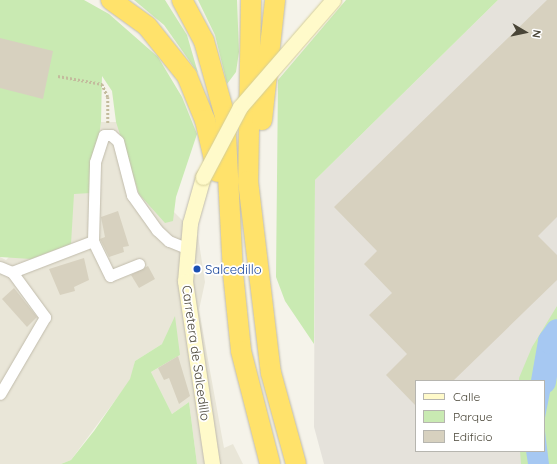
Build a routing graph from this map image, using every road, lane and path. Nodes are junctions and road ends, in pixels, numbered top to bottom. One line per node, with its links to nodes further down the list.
1 (111, 0): 13 (highway)
2 (182, 0): 13 (highway)
3 (251, 0): 14 (highway)
4 (275, 0): 14 (highway)
5 (332, 0): 9 (street, Carretera de Salcedillo, bridge)
6 (58, 76): 7 (path)
7 (108, 134): 8 (street); 9 (street)
8 (93, 240): 10 (street); 12 (street)
9 (186, 248): 16 (street, Carretera de Salcedillo)
10 (139, 264)
11 (0, 267): 12 (street)
12 (12, 272): 15 (street)
13 (233, 273): 17 (highway)
14 (260, 292): 18 (highway)
15 (0, 394)
16 (212, 464)
17 (270, 464)
18 (296, 464)

